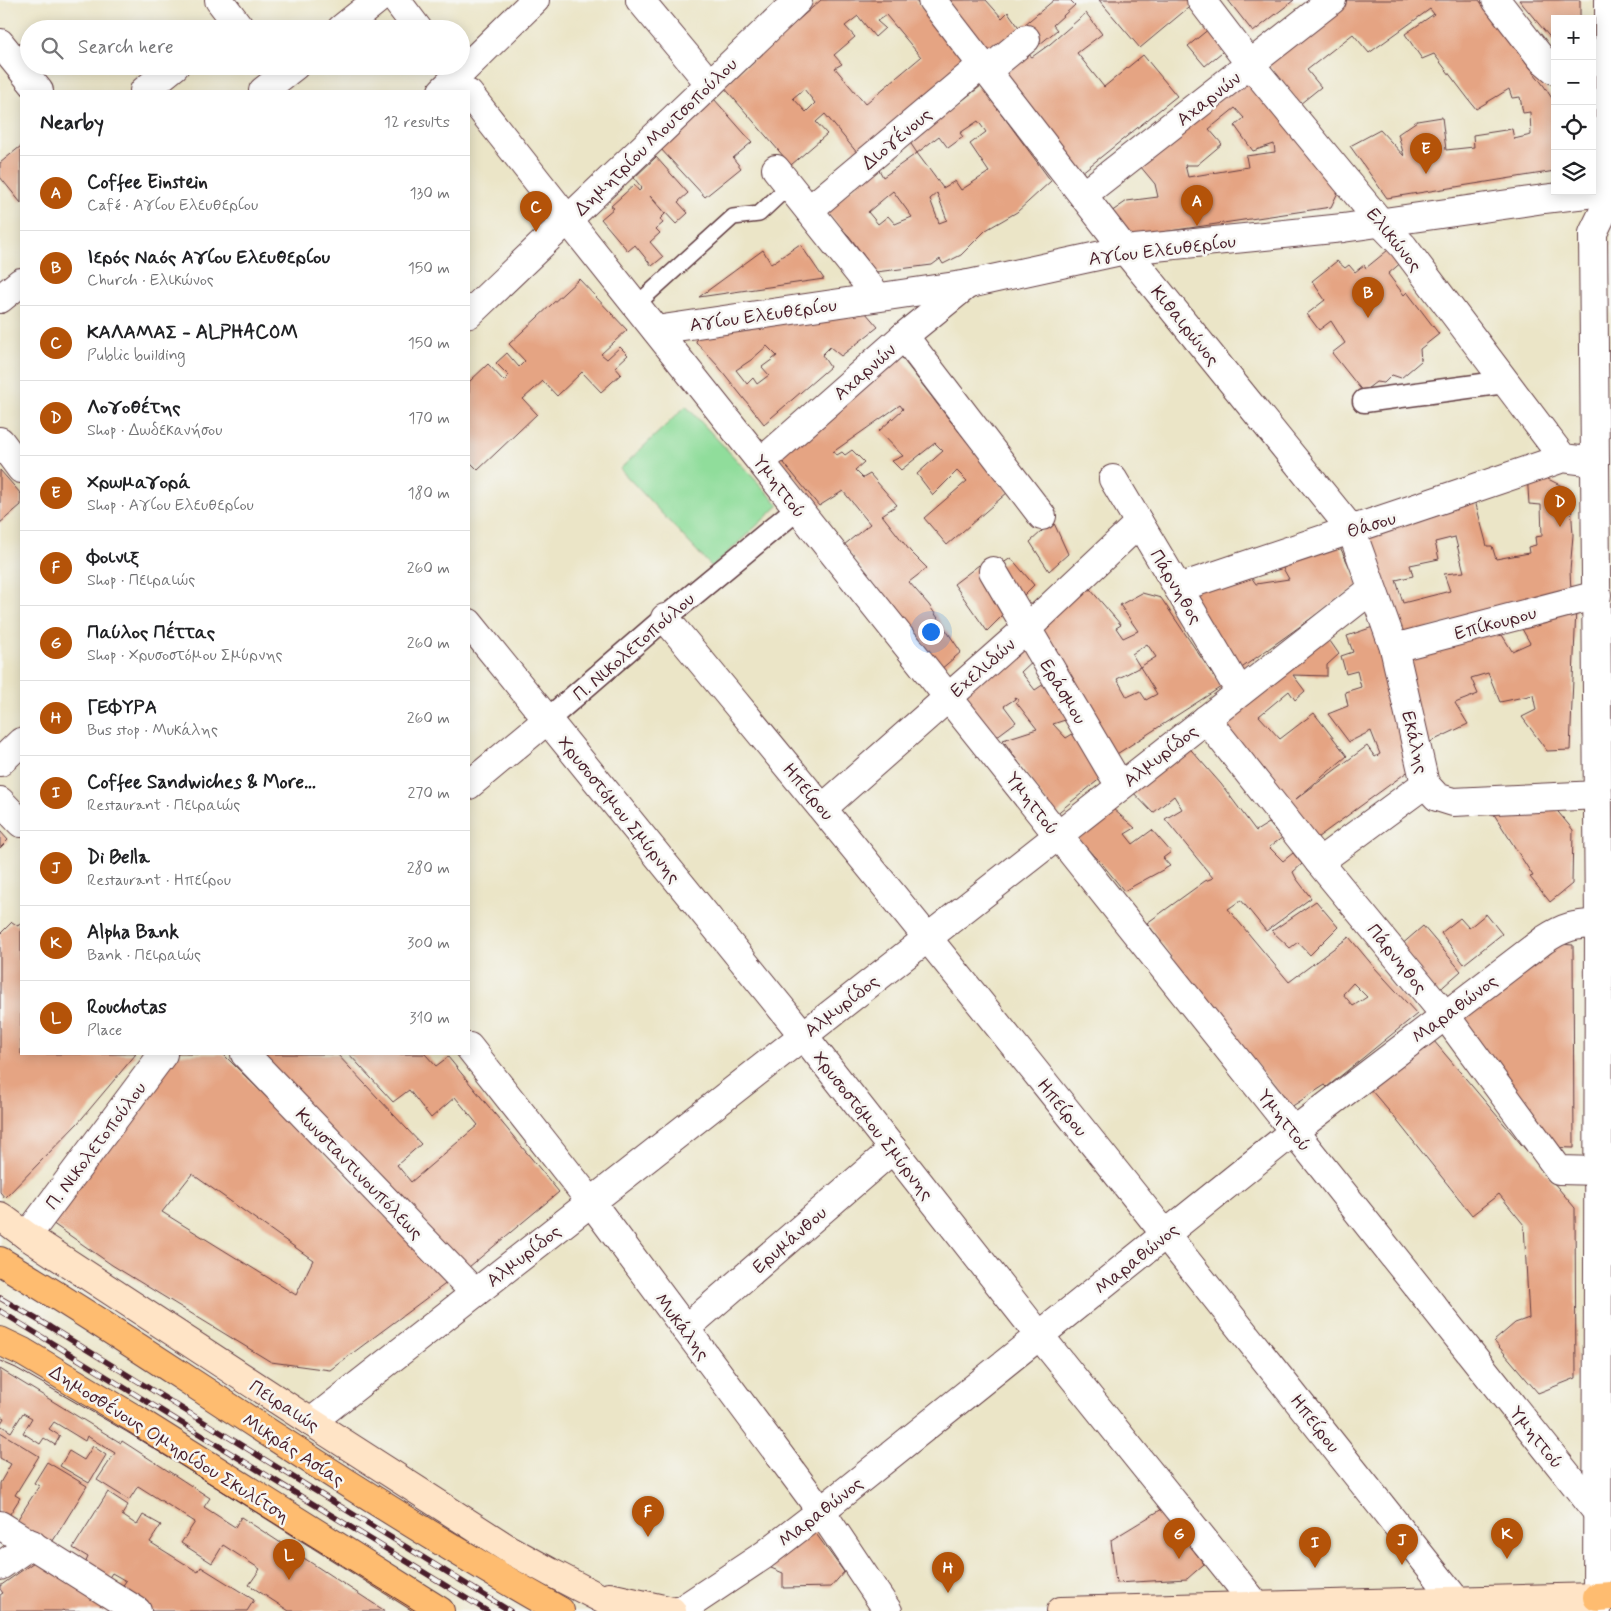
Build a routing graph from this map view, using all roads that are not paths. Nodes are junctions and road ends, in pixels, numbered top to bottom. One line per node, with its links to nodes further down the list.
1 (219, 0): 12 (street)
2 (377, 0): 13 (street)
3 (396, 0): 14 (street)
4 (535, 0): 22 (street)
5 (640, 0): 25 (street)
6 (798, 0): 25 (street, Δημητρίου Μουτσοπούλου)
7 (932, 0): 21 (street, Κιθαιρώνος)
8 (1200, 0): 18 (street, Ελικώνος)
9 (1332, 0): 18 (street, Αχαρνών)
10 (1496, 0): 19 (street)
11 (1609, 0): 17 (street)
12 (234, 20)
13 (352, 20)
14 (411, 20)
15 (1026, 39): 21 (street, Διογένους)
16 (0, 43): 20 (street)
17 (1601, 53): 31 (street)
18 (1250, 64): 30 (street, Αχαρνών); 34 (street, Ελικώνος)
19 (1551, 67)
20 (20, 68)
21 (984, 68): 30 (street, Κιθαιρώνος); 32 (street, Διογένους)
22 (470, 69)
23 (26, 75): 26 (street)
24 (164, 75): 27 (street)
25 (710, 84): 33 (street, Δημητρίου Μουτσοπούλου)
26 (38, 90)
27 (145, 90)
28 (470, 101): 33 (street, Υμηττού)
29 (783, 177): 32 (street); 40 (lane)
30 (1083, 195): 35 (street, Κιθαιρώνος)
31 (1610, 195): 34 (street, Αγίου Ελευθερίου); 49 (street)
32 (809, 210): 38 (street)
33 (568, 220): 40 (street, Υμηττού); 41 (street, Δημητρίου Μουτσοπούλου)
34 (1381, 223): 35 (street, Αγίου Ελευθερίου); 44 (street, Ελικώνος)
35 (1125, 250): 37 (street, Αγίου Ελευθερίου); 55 (street, Κιθαιρώνος)
36 (20, 283): 39 (street)
37 (969, 284): 38 (street, Αγίου Ελευθερίου); 43 (street, Αχαρνών)
38 (878, 297): 42 (street, Αγίου Ελευθερίου)
39 (0, 299)
40 (636, 305): 42 (street, Υμηττού)
41 (470, 312)
42 (656, 330): 48 (street, Υμηττού)
43 (904, 336): 48 (street, Αχαρνών); 53 (street)
44 (1505, 382): 45 (street); 47 (street, Ελικώνος)
45 (1364, 401)
46 (0, 441): 50 (street)
47 (1563, 458): 49 (street); 55 (street, Θάσου)
48 (761, 462): 52 (street, Υμηττού)
49 (1595, 462): 59 (street)
50 (20, 468)
51 (1113, 479): 54 (street, Πάρνηθος)
52 (798, 508): 60 (street, Π. Νικολετοπούλου); 65 (street, Υμηττού)
53 (1042, 516)
54 (1139, 523): 57 (street, Πάρνηθος); 62 (street, Εχελιδών)
55 (1351, 529): 57 (street, Θάσου); 58 (street, Εκάλης)
56 (993, 570): 62 (street, Εράσμου)
57 (1178, 588): 64 (street, Πάρνηθος)
58 (1372, 589): 63 (street, Εκάλης); 64 (street, Αλμυρίδος)
59 (1597, 595): 63 (street, Επίκουρου); 73 (street)
60 (665, 618): 67 (street, Π. Νικολετοπούλου); 75 (street, Ηπείρου)
61 (470, 624): 67 (street, Χρυσοστόμου Σμύρνης)
62 (1027, 628): 65 (street, Εχελιδών); 72 (street, Εράσμου)
63 (1394, 648): 71 (street, Εκάλης)
64 (1240, 692): 66 (street, Αλμυρίδος)
65 (948, 697): 75 (street, Εχελιδών); 77 (street, Υμηττού)
66 (1206, 719): 72 (street, Αλμυρίδος); 78 (street, Πάρνηθος)
67 (547, 720): 70 (street, Π. Νικολετοπούλου); 82 (street, Χρυσοστόμου Σμύρνης)
68 (20, 743): 69 (street)
69 (0, 762)
70 (470, 784)
71 (1425, 784): 73 (street, Εκάλης); 78 (street)
72 (1120, 786): 77 (street, Αλμυρίδος)
73 (1598, 795): 79 (street)
74 (0, 801): 76 (street)
75 (823, 808): 80 (street, Ηπείρου)
76 (20, 822)
77 (1058, 835): 80 (street, Αλμυρίδος); 86 (street, Υμηττού)
78 (1319, 862): 81 (street, Πάρνηθος)
79 (1599, 923): 81 (street, Μαραθώνος); 88 (street)
80 (927, 938): 82 (street, Αλμυρίδος); 91 (street, Ηπείρου)
81 (1445, 1015): 86 (street, Μαραθώνος); 88 (street, Πάρνηθος)
82 (803, 1035): 87 (street, Χρυσοστόμου Σμύρνης); 89 (street, Αλμυρίδος)
83 (470, 1048): 89 (street, Μυκάλης)
84 (162, 1055): 92 (street, Π. Νικολετοπούλου)
85 (246, 1055): 96 (street, Κωνσταντινουπόλεως)
86 (1294, 1131): 91 (street, Μαραθώνος); 102 (street, Υμηττού)
87 (893, 1149): 97 (street, Ερυμάνθου); 98 (street, Χρυσοστόμου Σμύρνης)
88 (1600, 1170): 102 (street)
89 (591, 1202): 96 (street, Αλμυρίδος); 97 (street, Μυκάλης)
90 (0, 1216): 92 (main road, Πειραιώς)
91 (1166, 1235): 98 (street, Μαραθώνος); 107 (street, Ηπείρου)
92 (27, 1236): 100 (main road, Πειραιώς)
93 (0, 1262): 95 (main road, Μικράς Ασίας)
94 (0, 1275): 95 (main road)
95 (32, 1280): 112 (main road, Μικράς Ασίας)
96 (475, 1293): 100 (street, Αλμυρίδος)
97 (685, 1329): 101 (street, Μυκάλης)
98 (1040, 1335): 101 (street, Μαραθώνος); 109 (street, Χρυσοστόμου Σμύρνης)
99 (0, 1341): 110 (main road, Δημοσθένους Ομηρίδου Σκυλίτση)
100 (311, 1422): 106 (main road, Πειραιώς)
101 (821, 1511): 115 (street, Μαραθώνος); 116 (street, Μυκάλης)
102 (1597, 1512): 108 (street)
103 (0, 1525): 104 (street)
104 (32, 1544): 105 (street); 111 (street)
105 (0, 1566)
106 (576, 1586): 113 (main road, Πειραιώς); 114 (main road, Πειραιώς)
107 (1456, 1600): 108 (main road); 109 (main road)
108 (1602, 1601): 118 (main road)
109 (1257, 1606): 117 (main road)
110 (428, 1608)
111 (137, 1611)
112 (560, 1611)
113 (625, 1611)
114 (672, 1611)
115 (680, 1611)
116 (888, 1611)
117 (1060, 1611)
118 (1573, 1611)

